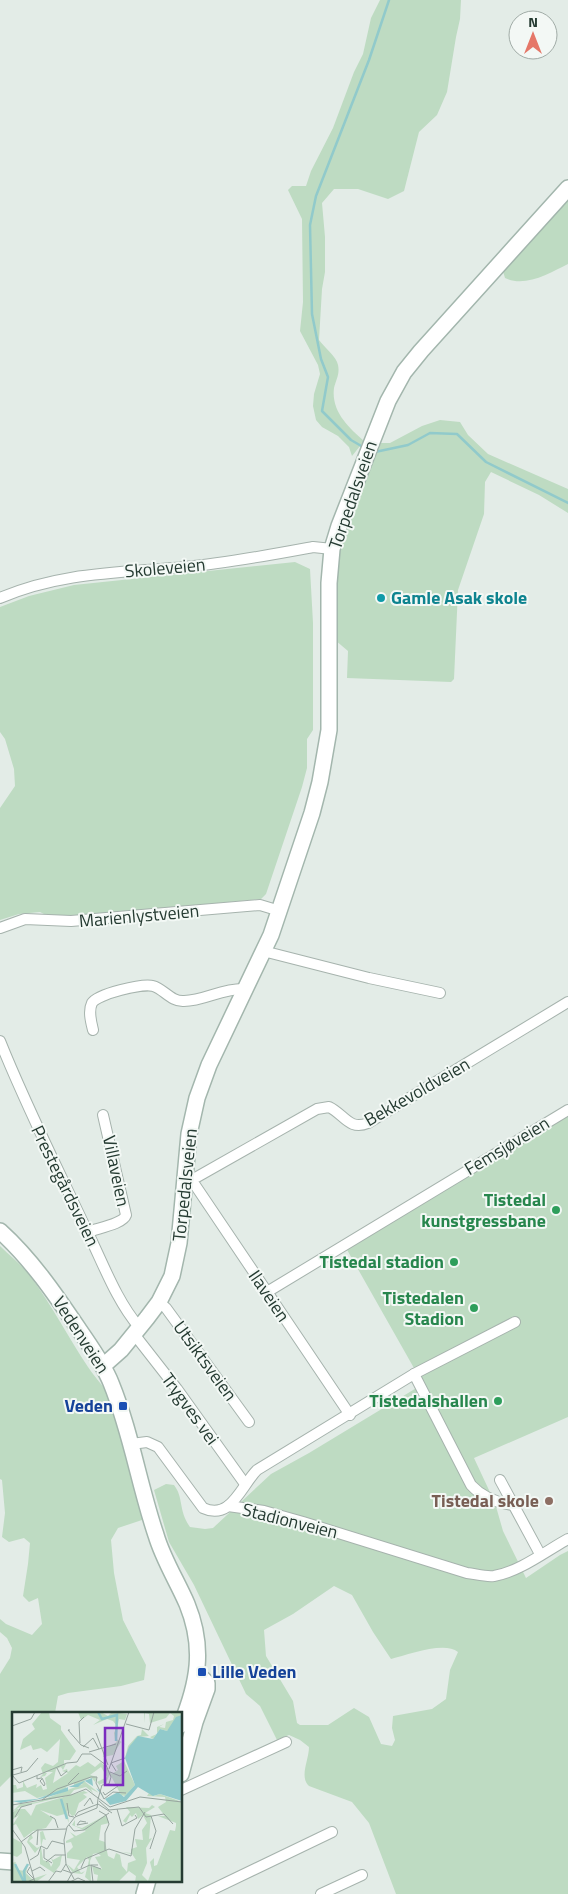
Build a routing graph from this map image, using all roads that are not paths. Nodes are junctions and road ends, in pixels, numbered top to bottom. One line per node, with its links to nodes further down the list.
1 (568, 188): 2 (main road, Torpedalsveien)
2 (332, 549): 3 (street, Skoleveien); 4 (main road, Torpedalsveien)
3 (0, 598)
4 (280, 911): 5 (street, Marienlystveien); 6 (main road, Torpedalsveien)
5 (0, 928)
6 (263, 951): 7 (main road, Torpedalsveien); 8 (street)
7 (244, 989): 10 (street); 14 (main road, Torpedalsveien)
8 (440, 993)
9 (568, 1002): 14 (street, Bekkevoldveien)
10 (92, 1030)
11 (0, 1041): 16 (street, Prestegårdsveien)
12 (568, 1110): 17 (street, Femsjøveien)
13 (104, 1115): 16 (street, Villaveien)
14 (186, 1180): 17 (street, Ilaveien); 18 (main road, Torpedalsveien)
15 (0, 1231): 21 (main road, Vedenveien)
16 (88, 1232): 20 (street, Prestegårdsveien)
17 (267, 1292): 23 (street, Ilaveien)
18 (159, 1302): 20 (main road, Torpedalsveien); 24 (street, Utsiktsveien)
19 (515, 1322): 22 (street, Stadionveien)
20 (137, 1331): 21 (main road, Torpedalsveien); 27 (street, Trygves vei)
21 (104, 1366): 25 (main road, Vedenveien)
22 (414, 1374): 23 (street, Stadionveien); 28 (street)
23 (350, 1415): 27 (street, Stadionveien)
24 (249, 1422)
25 (131, 1444): 29 (street); 32 (main road)
26 (500, 1480): 28 (street)
27 (245, 1484): 29 (street, Stadionveien)
28 (513, 1505): 31 (street)
29 (228, 1506): 31 (street, Stadionveien)
30 (568, 1539): 31 (street, Stadionveien)
31 (540, 1554)
32 (197, 1677): 33 (main road); 35 (main road)
33 (182, 1722)
34 (286, 1742): 36 (street)
35 (182, 1770)
36 (182, 1790)
37 (332, 1832): 39 (street)
38 (362, 1874): 40 (street)
39 (203, 1894)
40 (321, 1894)

